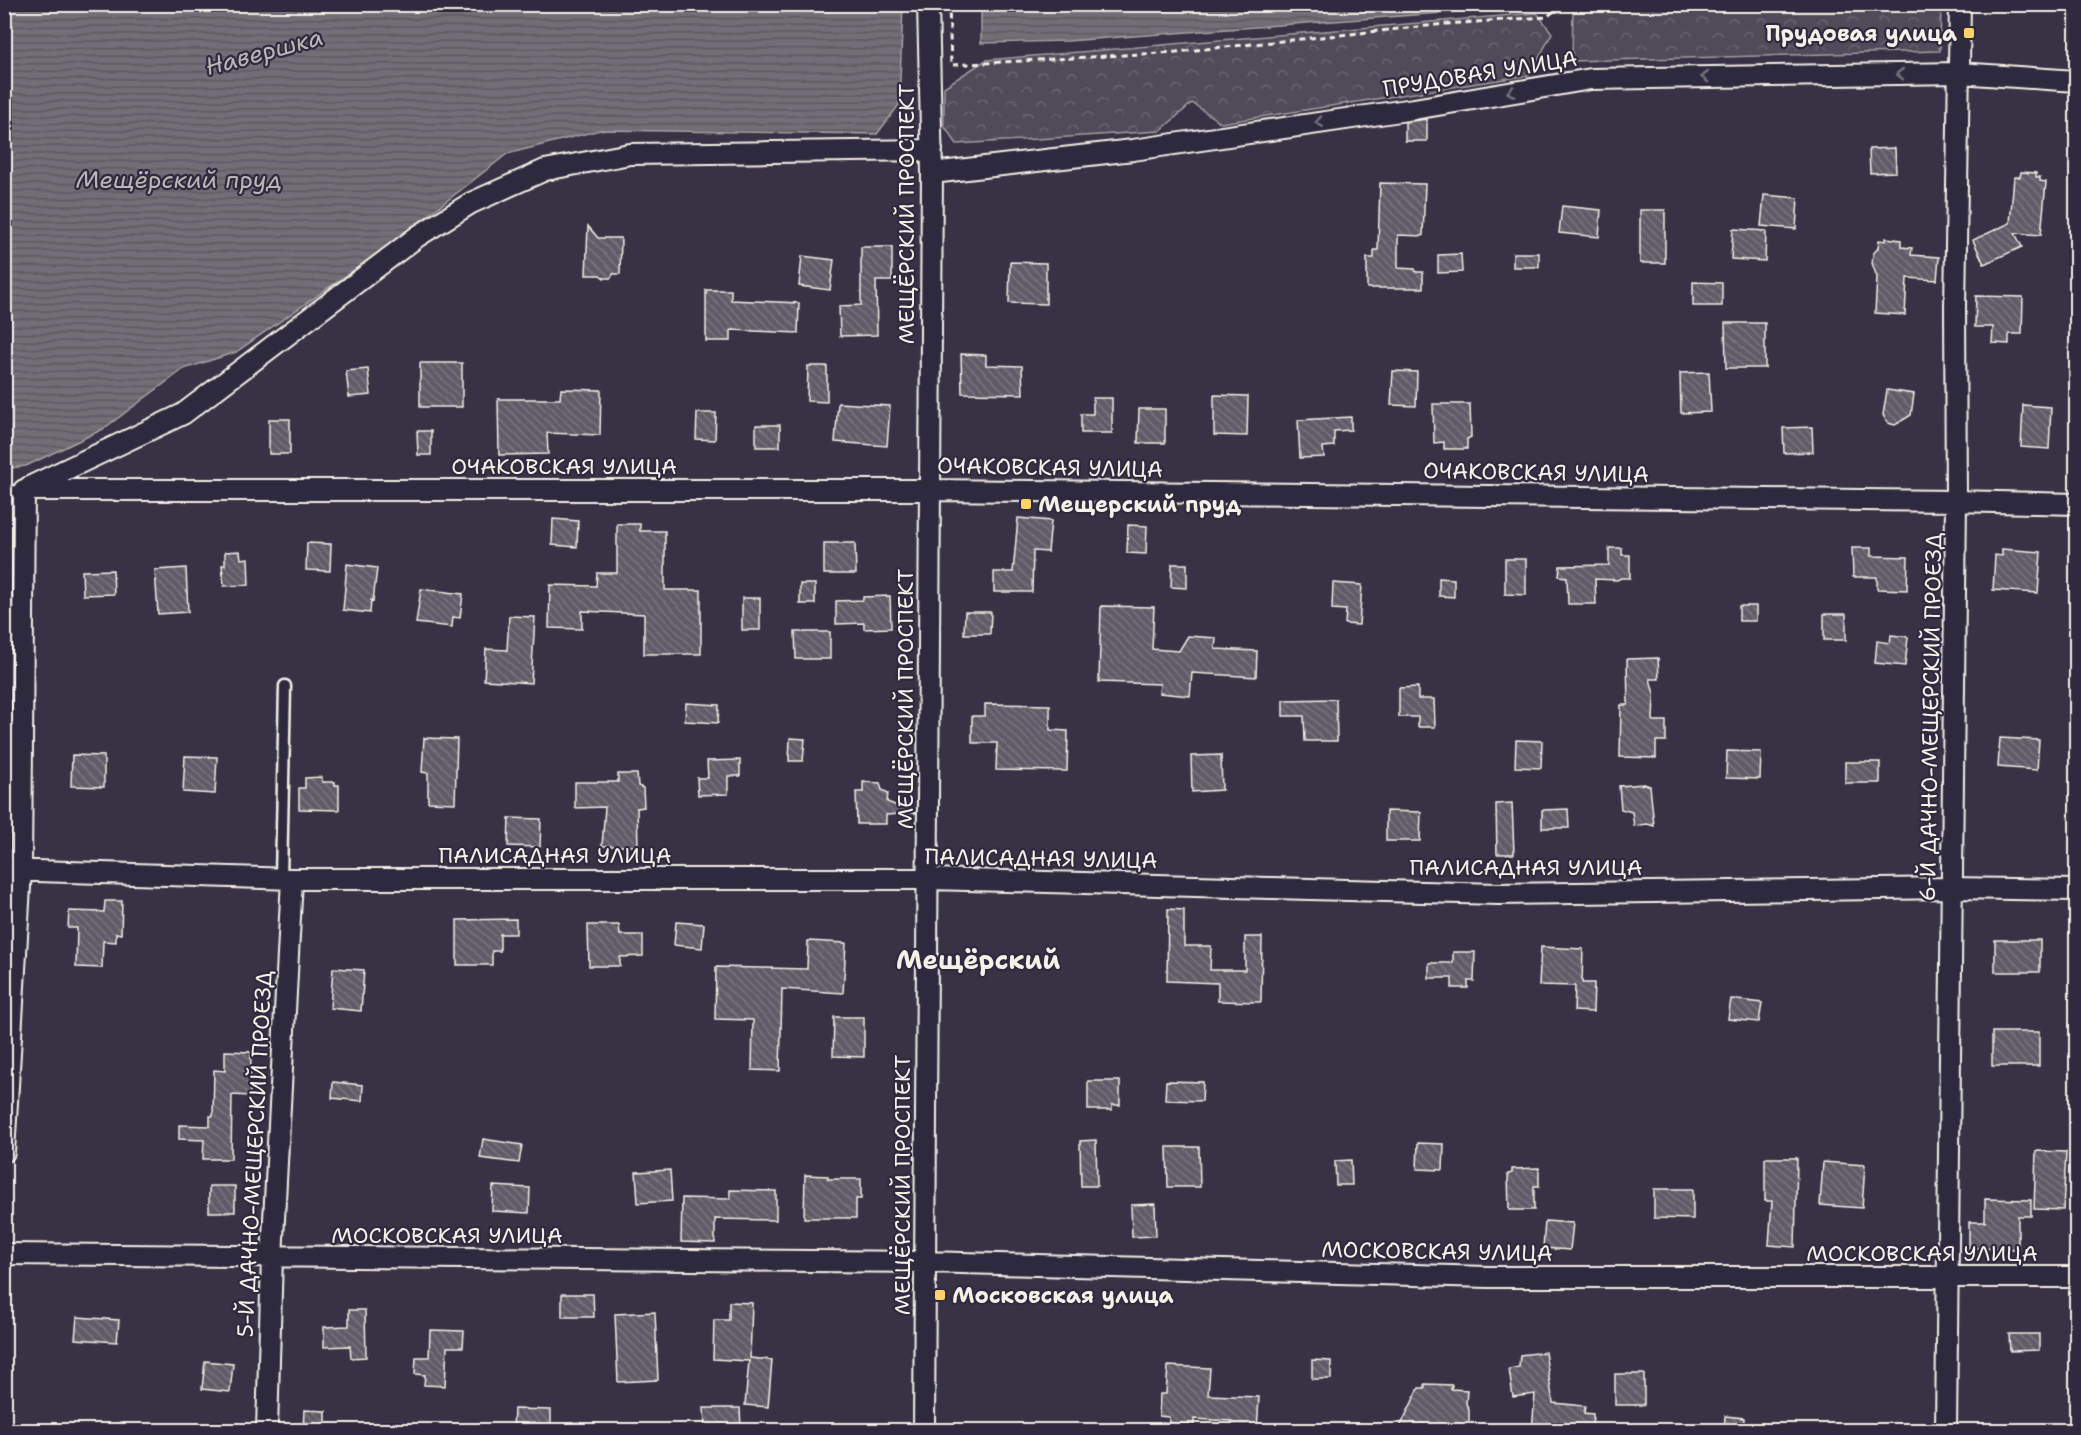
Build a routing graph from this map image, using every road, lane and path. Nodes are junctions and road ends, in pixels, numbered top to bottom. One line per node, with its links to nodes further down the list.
1 (928, 4): 7 (street, МЕЩЁРСКИЙ ПРОСПЕКТ)
2 (949, 4): 3 (path)
3 (1562, 4)
4 (1960, 4): 5 (street, 6-Й ДАЧНО-МЕЩЕРСКИЙ ПРОЕЗД)
5 (1959, 74): 6 (street, ПРУДОВАЯ УЛИЦА); 8 (street, ПРУДОВАЯ УЛИЦА, one-way to 8); 11 (street, 6-Й ДАЧНО-МЕЩЕРСКИЙ ПРОЕЗД)
6 (2076, 81)
7 (932, 150): 8 (street, МЕЩЁРСКИЙ ПРОСПЕКТ); 10 (street)
8 (932, 173): 9 (street, МЕЩЁРСКИЙ ПРОСПЕКТ)
9 (930, 490): 10 (street, ОЧАКОВСКАЯ УЛИЦА); 11 (street, ОЧАКОВСКАЯ УЛИЦА); 16 (street, МЕЩЁРСКИЙ ПРОСПЕКТ)
10 (14, 491): 14 (street)
11 (1956, 501): 12 (street, ОЧАКОВСКАЯ УЛИЦА); 17 (street, 6-Й ДАЧНО-МЕЩЕРСКИЙ ПРОЕЗД)
12 (2076, 504)
13 (285, 686): 15 (lane)
14 (13, 870): 15 (street, ПАЛИСАДНАЯ УЛИЦА); 19 (street)
15 (286, 879): 16 (street, ПАЛИСАДНАЯ УЛИЦА); 21 (street, 5-Й ДАЧНО-МЕЩЕРСКИЙ ПРОЕЗД)
16 (928, 879): 17 (street, ПАЛИСАДНАЯ УЛИЦА); 22 (street, МЕЩЁРСКИЙ ПРОСПЕКТ)
17 (1953, 888): 18 (street, ПАЛИСАДНАЯ УЛИЦА); 23 (street, 6-Й ДАЧНО-МЕЩЕРСКИЙ ПРОЕЗД)
18 (2076, 890)
19 (4, 1152)
20 (4, 1254): 21 (street, МОСКОВСКАЯ УЛИЦА)
21 (272, 1257): 22 (street, МОСКОВСКАЯ УЛИЦА); 25 (street, 5-Й ДАЧНО-МЕЩЕРСКИЙ ПРОЕЗД)
22 (926, 1263): 23 (street, МОСКОВСКАЯ УЛИЦА); 26 (street, МЕЩЁРСКИЙ ПРОСПЕКТ)
23 (1948, 1277): 24 (street, МОСКОВСКАЯ УЛИЦА); 27 (street, 6-Й ДАЧНО-МЕЩЕРСКИЙ ПРОЕЗД)
24 (2076, 1277)
25 (267, 1431)
26 (924, 1431)
27 (1946, 1431)

